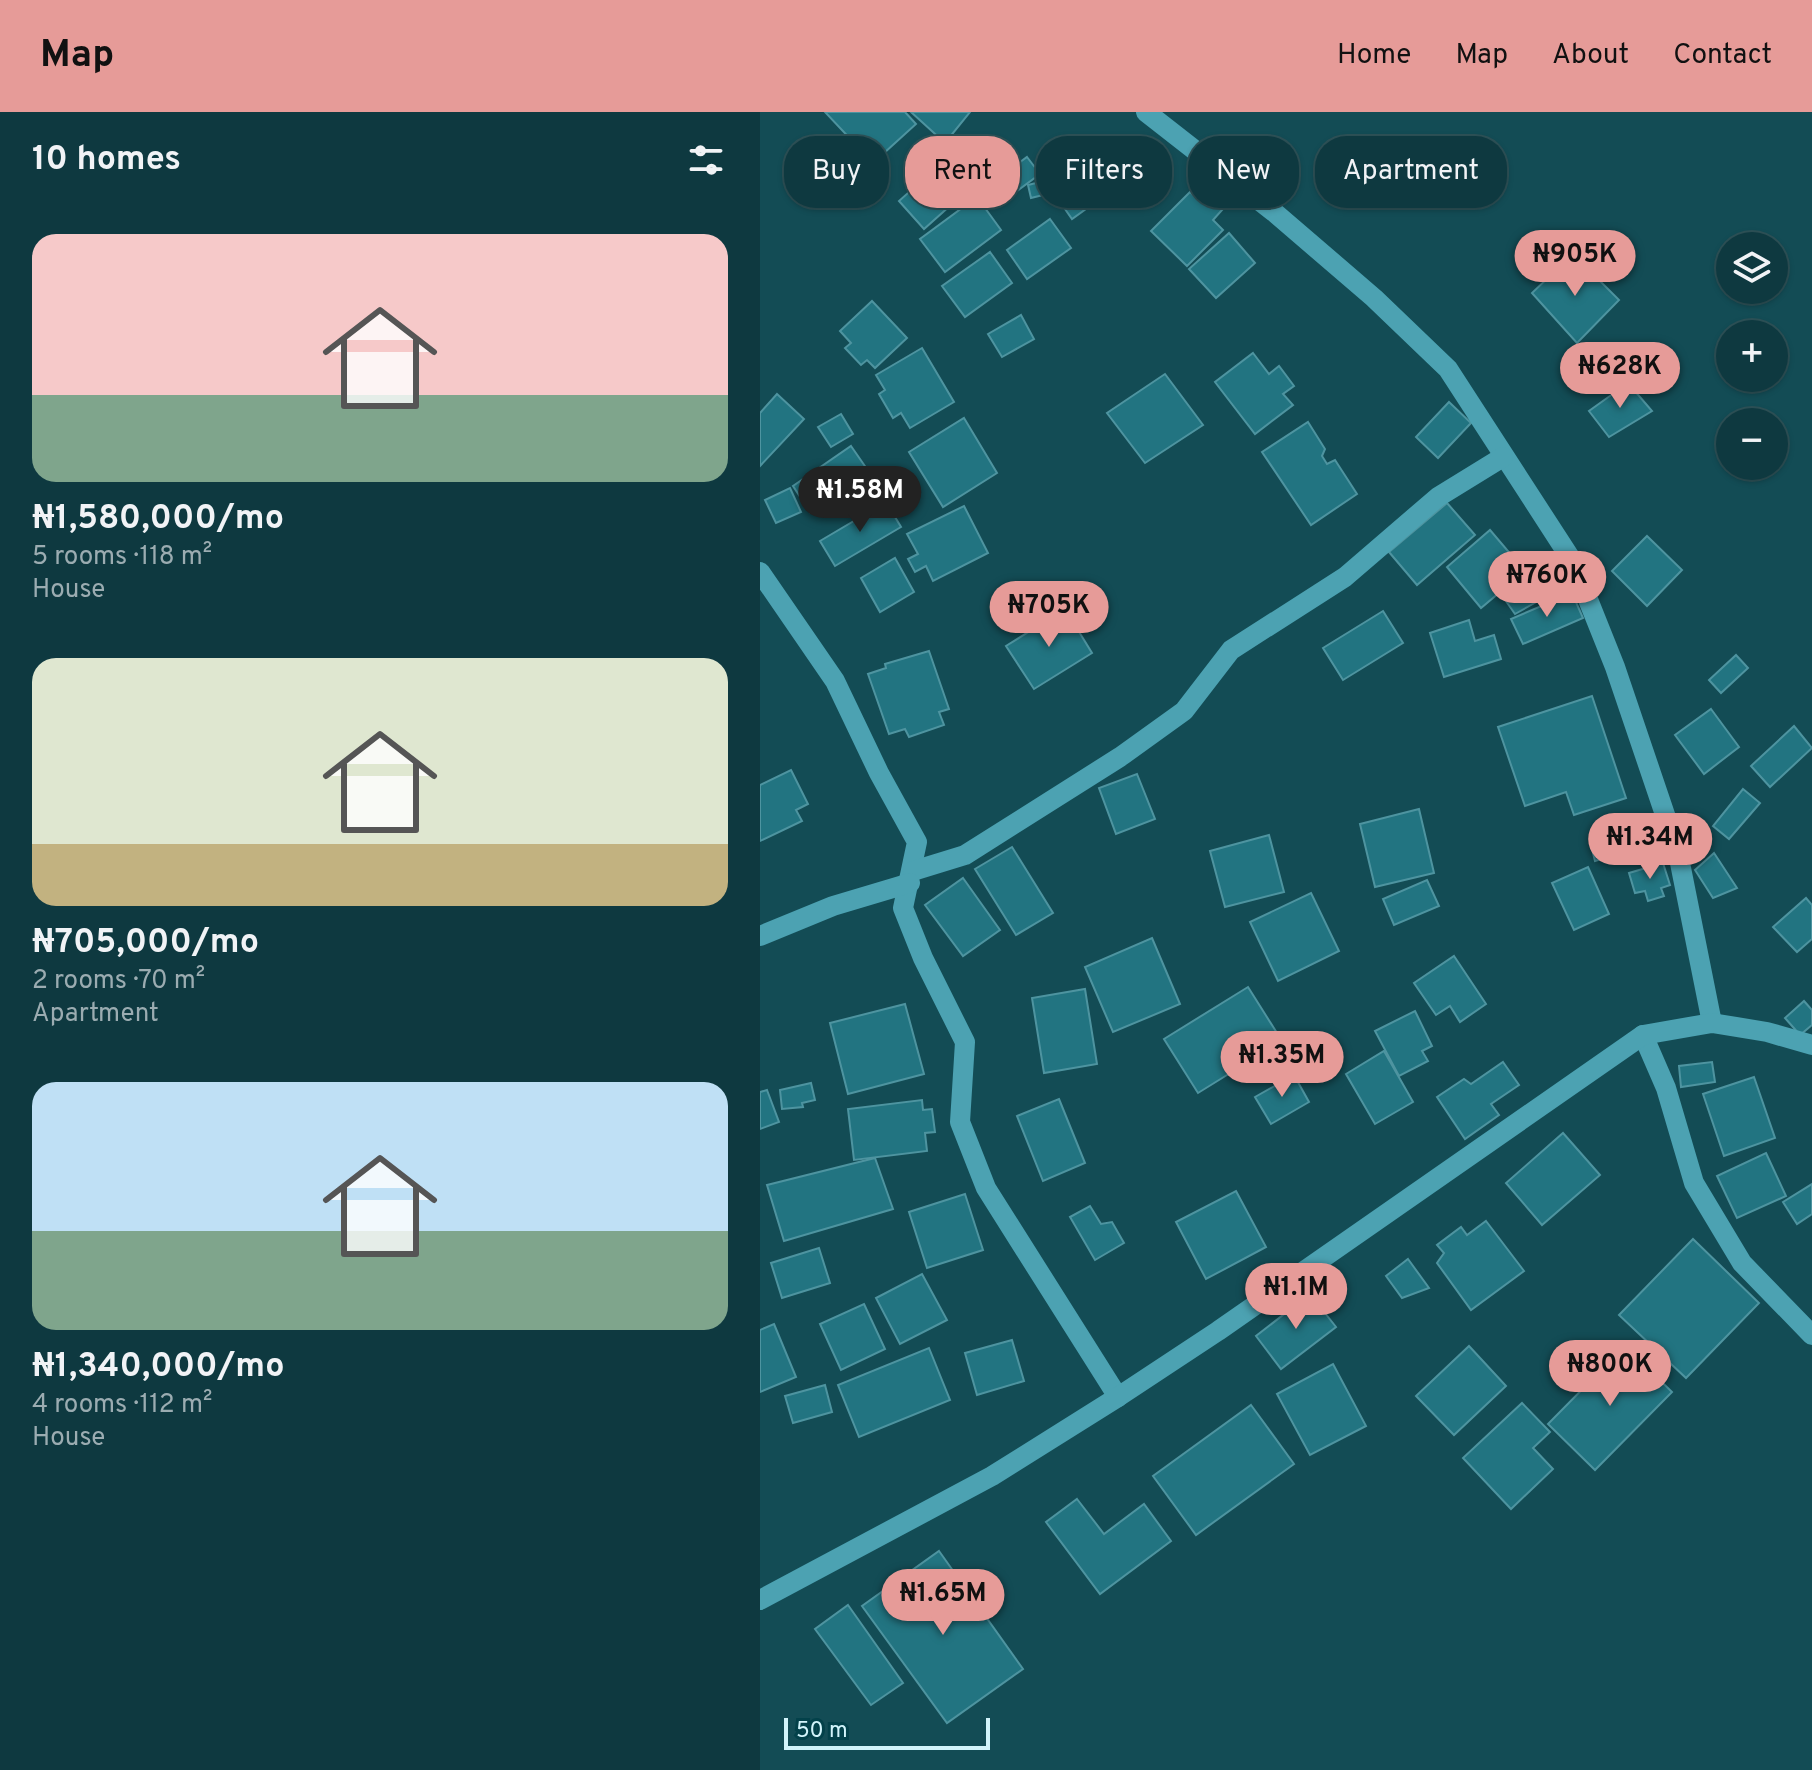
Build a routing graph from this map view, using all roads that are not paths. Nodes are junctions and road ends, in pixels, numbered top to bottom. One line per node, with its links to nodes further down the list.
1 (1146, 112): 2 (street)
2 (1503, 457): 4 (street); 6 (street)
3 (760, 572): 4 (street)
4 (911, 877): 5 (street); 10 (street)
5 (760, 936)
6 (1712, 1023): 7 (street); 8 (street)
7 (1643, 1035): 9 (street); 10 (street)
8 (1812, 1045)
9 (1812, 1335)
10 (1118, 1397): 11 (street)
11 (760, 1600)

